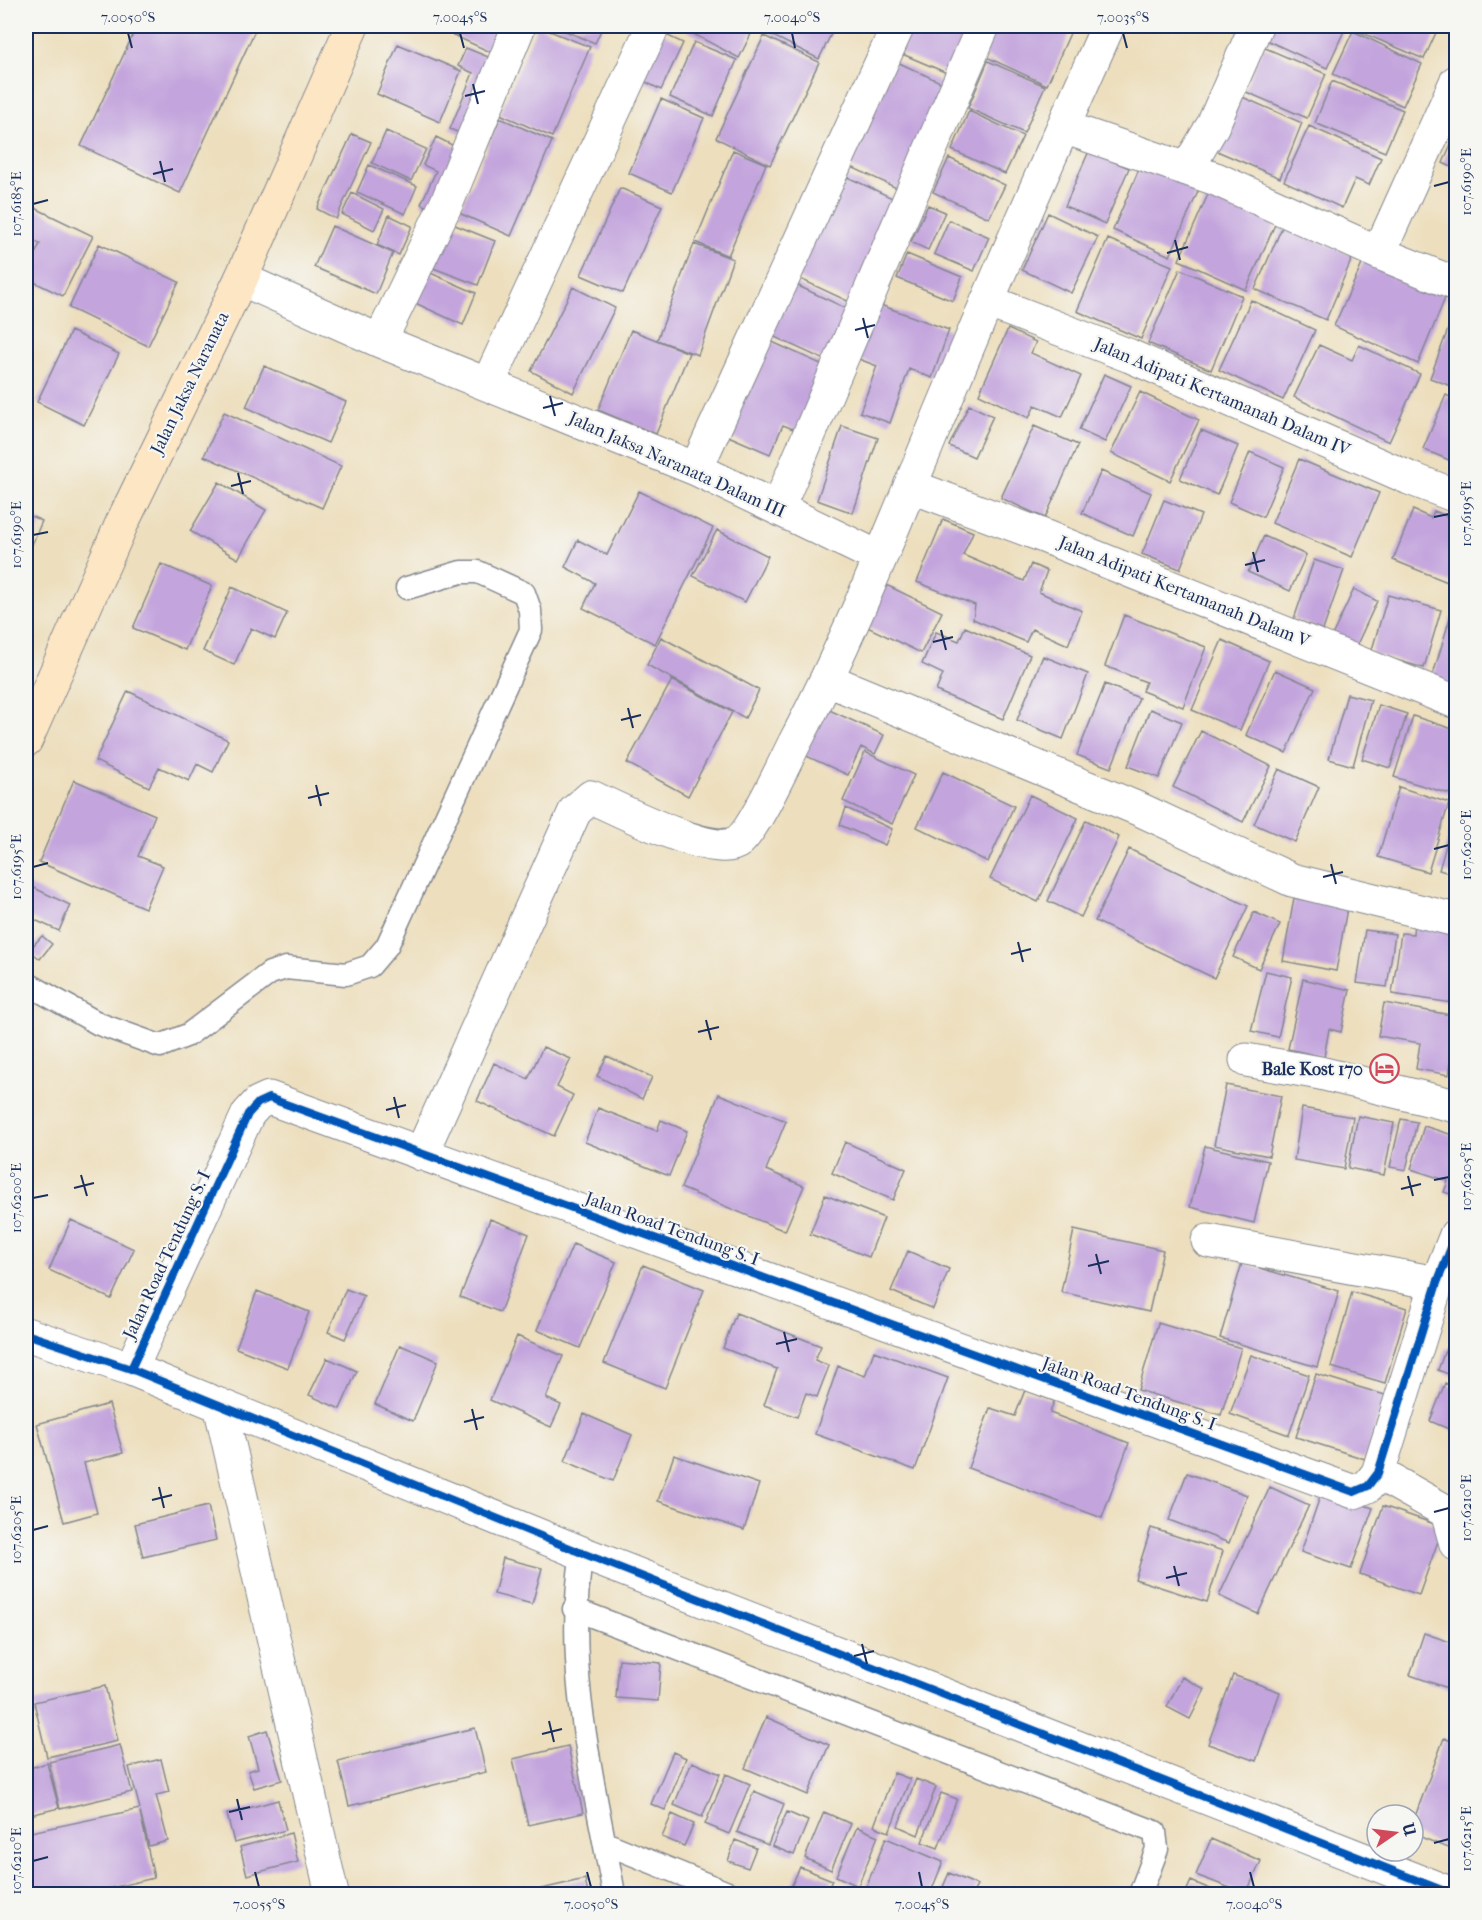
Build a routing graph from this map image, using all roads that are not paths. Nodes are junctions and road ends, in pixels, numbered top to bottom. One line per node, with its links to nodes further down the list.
1 (352, 26): 12 (main road, Jalan Jaksa Naranata)
2 (519, 26): 15 (street)
3 (653, 26): 16 (street)
4 (897, 26): 17 (street)
5 (983, 26): 20 (street)
6 (1107, 26): 9 (street)
7 (1256, 26): 10 (street)
8 (1456, 82): 11 (street)
9 (1063, 127): 10 (street); 14 (street)
10 (1187, 169): 11 (street)
11 (1379, 253): 13 (street)
12 (241, 279): 15 (street, Jalan Jaksa Naranata Dalam III); 25 (main road, Jalan Jaksa Naranata)
13 (1456, 284)
14 (987, 301): 18 (street); 19 (street, Jalan Adipati Kertamanah Dalam IV)
15 (380, 341): 16 (street, Jalan Jaksa Naranata Dalam III)
16 (488, 384): 17 (street, Jalan Jaksa Naranata Dalam III)
17 (696, 469): 20 (street, Jalan Jaksa Naranata Dalam III)
18 (910, 486): 21 (street); 24 (street, Jalan Adipati Kertamanah Dalam V)
19 (1456, 496)
20 (778, 508): 21 (street, Jalan Jaksa Naranata Dalam III)
21 (880, 558): 23 (street)
22 (407, 588): 27 (lane)
23 (828, 680): 26 (street); 30 (street)
24 (1456, 702)
25 (26, 740)
26 (1456, 920)
27 (26, 983)
28 (1246, 1060): 29 (street)
29 (1456, 1106)
30 (421, 1154): 35 (street, Jalan Road Tendung S. I); 37 (street, Jalan Road Tendung S. I)
31 (1456, 1235): 33 (street)
32 (1208, 1241): 33 (street)
33 (1437, 1283): 37 (street)
34 (26, 1334): 35 (street)
35 (131, 1369): 36 (street)
36 (220, 1405): 39 (street); 42 (street)
37 (1366, 1482): 38 (street, Jalan Road Tendung S. I)
38 (1456, 1544)
39 (582, 1553): 40 (lane); 46 (street)
40 (574, 1609): 41 (lane); 45 (lane)
41 (605, 1843): 43 (lane); 44 (lane)
42 (332, 1894)
43 (614, 1894)
44 (730, 1894)
45 (1140, 1894)
46 (1452, 1894)

